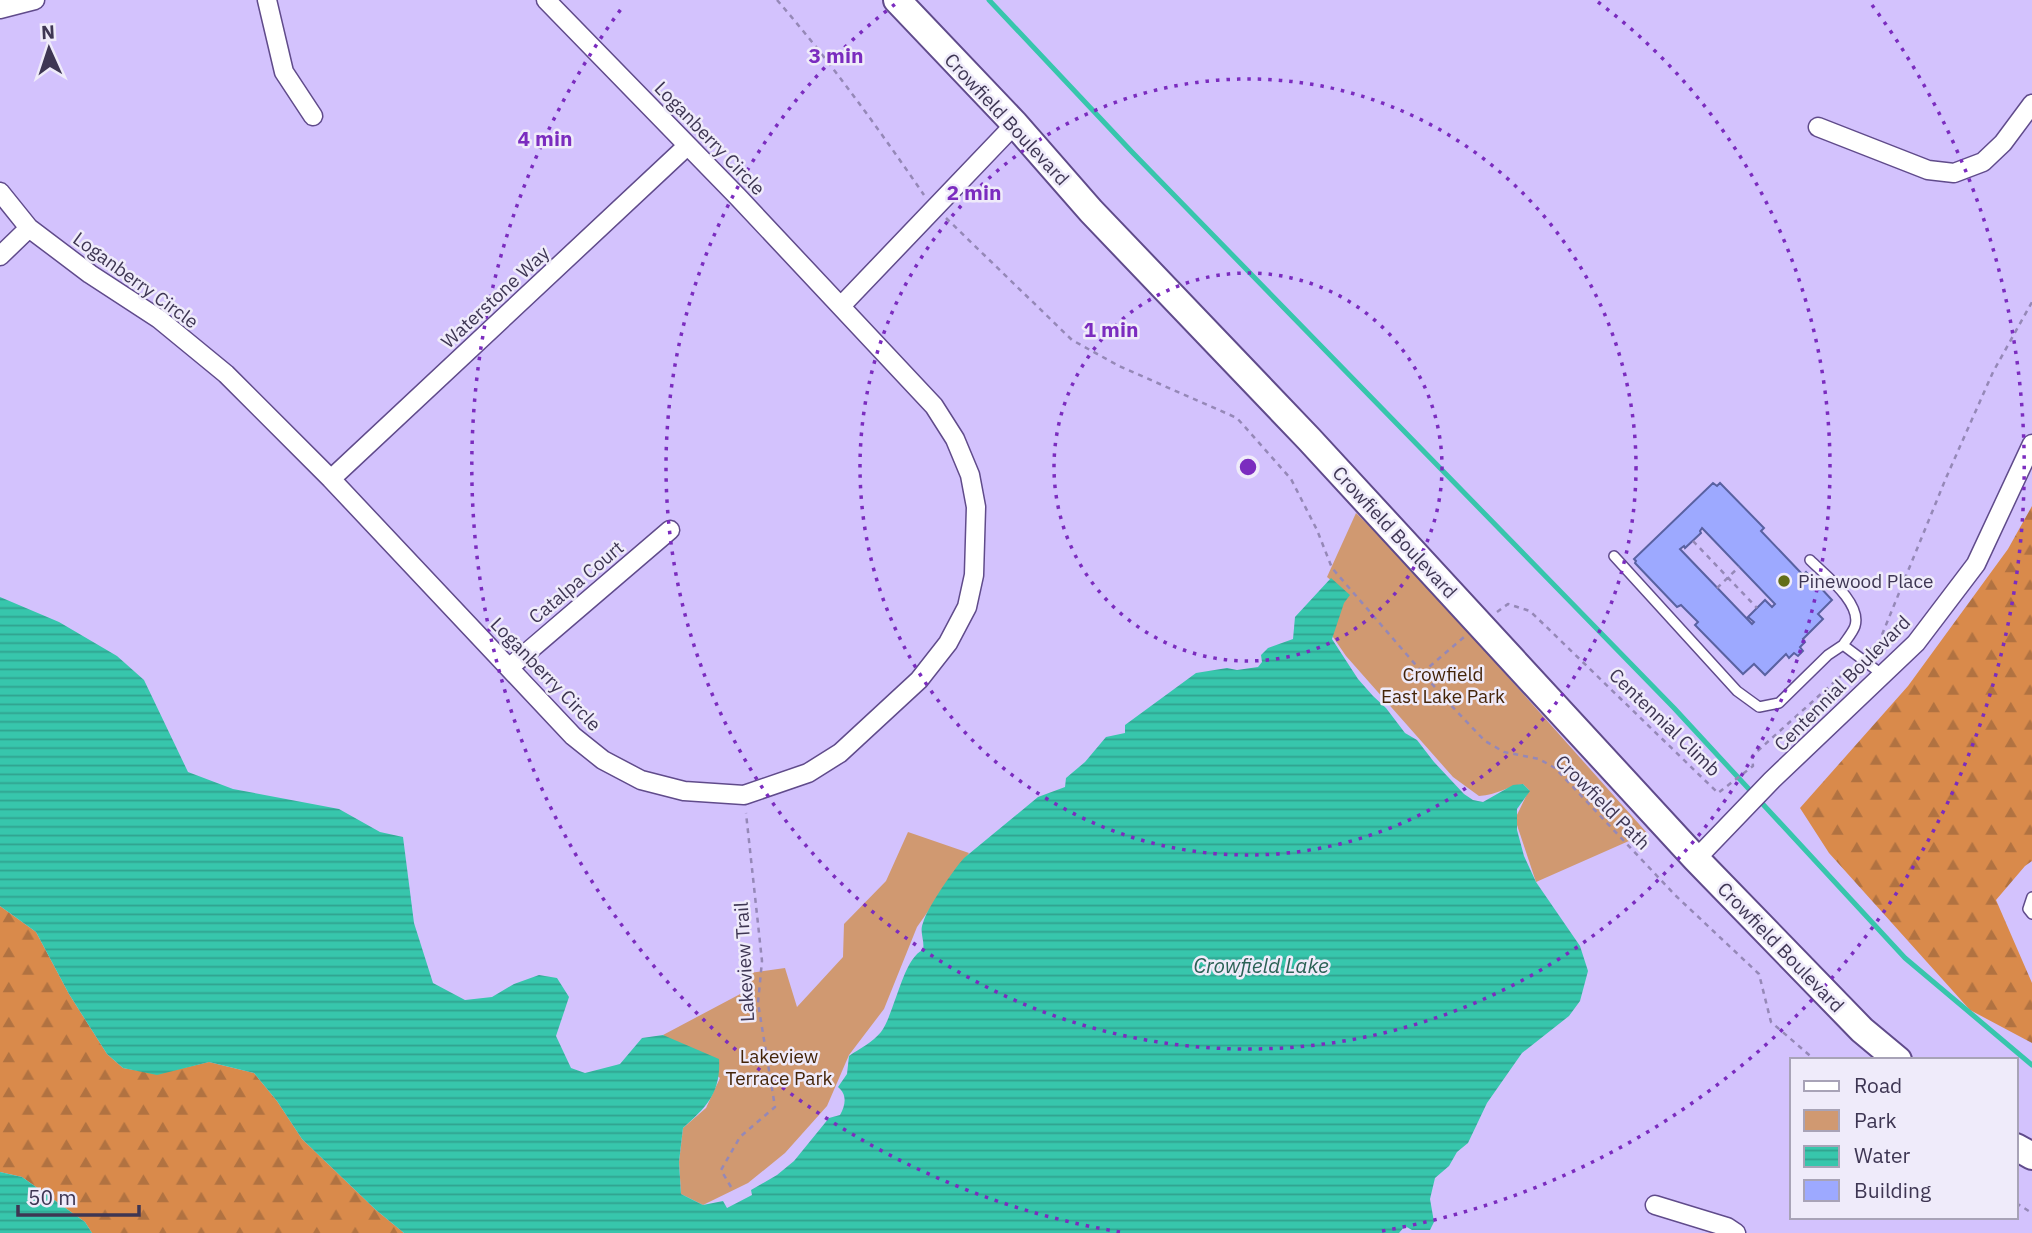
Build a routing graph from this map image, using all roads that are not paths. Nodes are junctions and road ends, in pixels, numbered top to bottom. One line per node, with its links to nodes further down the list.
1 (35, 0): 5 (street)
2 (267, 0): 7 (street)
3 (547, 0): 10 (street, Loganberry Circle)
4 (897, 0): 8 (main road, Crowfield Boulevard)
5 (0, 9)
6 (2032, 104): 9 (street)
7 (313, 116)
8 (1014, 124): 14 (street); 23 (main road, Crowfield Boulevard)
9 (1818, 127)
10 (687, 146): 14 (street, Loganberry Circle); 16 (street, Waterstone Way)
11 (0, 192): 12 (street, Loganberry Circle)
12 (29, 228): 13 (street); 16 (street, Loganberry Circle)
13 (0, 256)
14 (841, 306): 21 (street, Loganberry Circle)
15 (2032, 444): 22 (street, Centennial Boulevard)
16 (331, 479): 21 (street, Loganberry Circle)
17 (670, 530): 21 (street, Catalpa Court)
18 (1614, 556): 20 (lane)
19 (1810, 560): 20 (lane)
20 (1843, 645): 22 (lane)
21 (510, 667)
22 (1883, 675): 23 (street, Centennial Boulevard)
23 (1696, 859): 26 (main road, Crowfield Boulevard)
24 (2032, 897): 25 (lane)
25 (2032, 914)
26 (1896, 1058)
27 (1656, 1205): 28 (street)
28 (1736, 1233)

